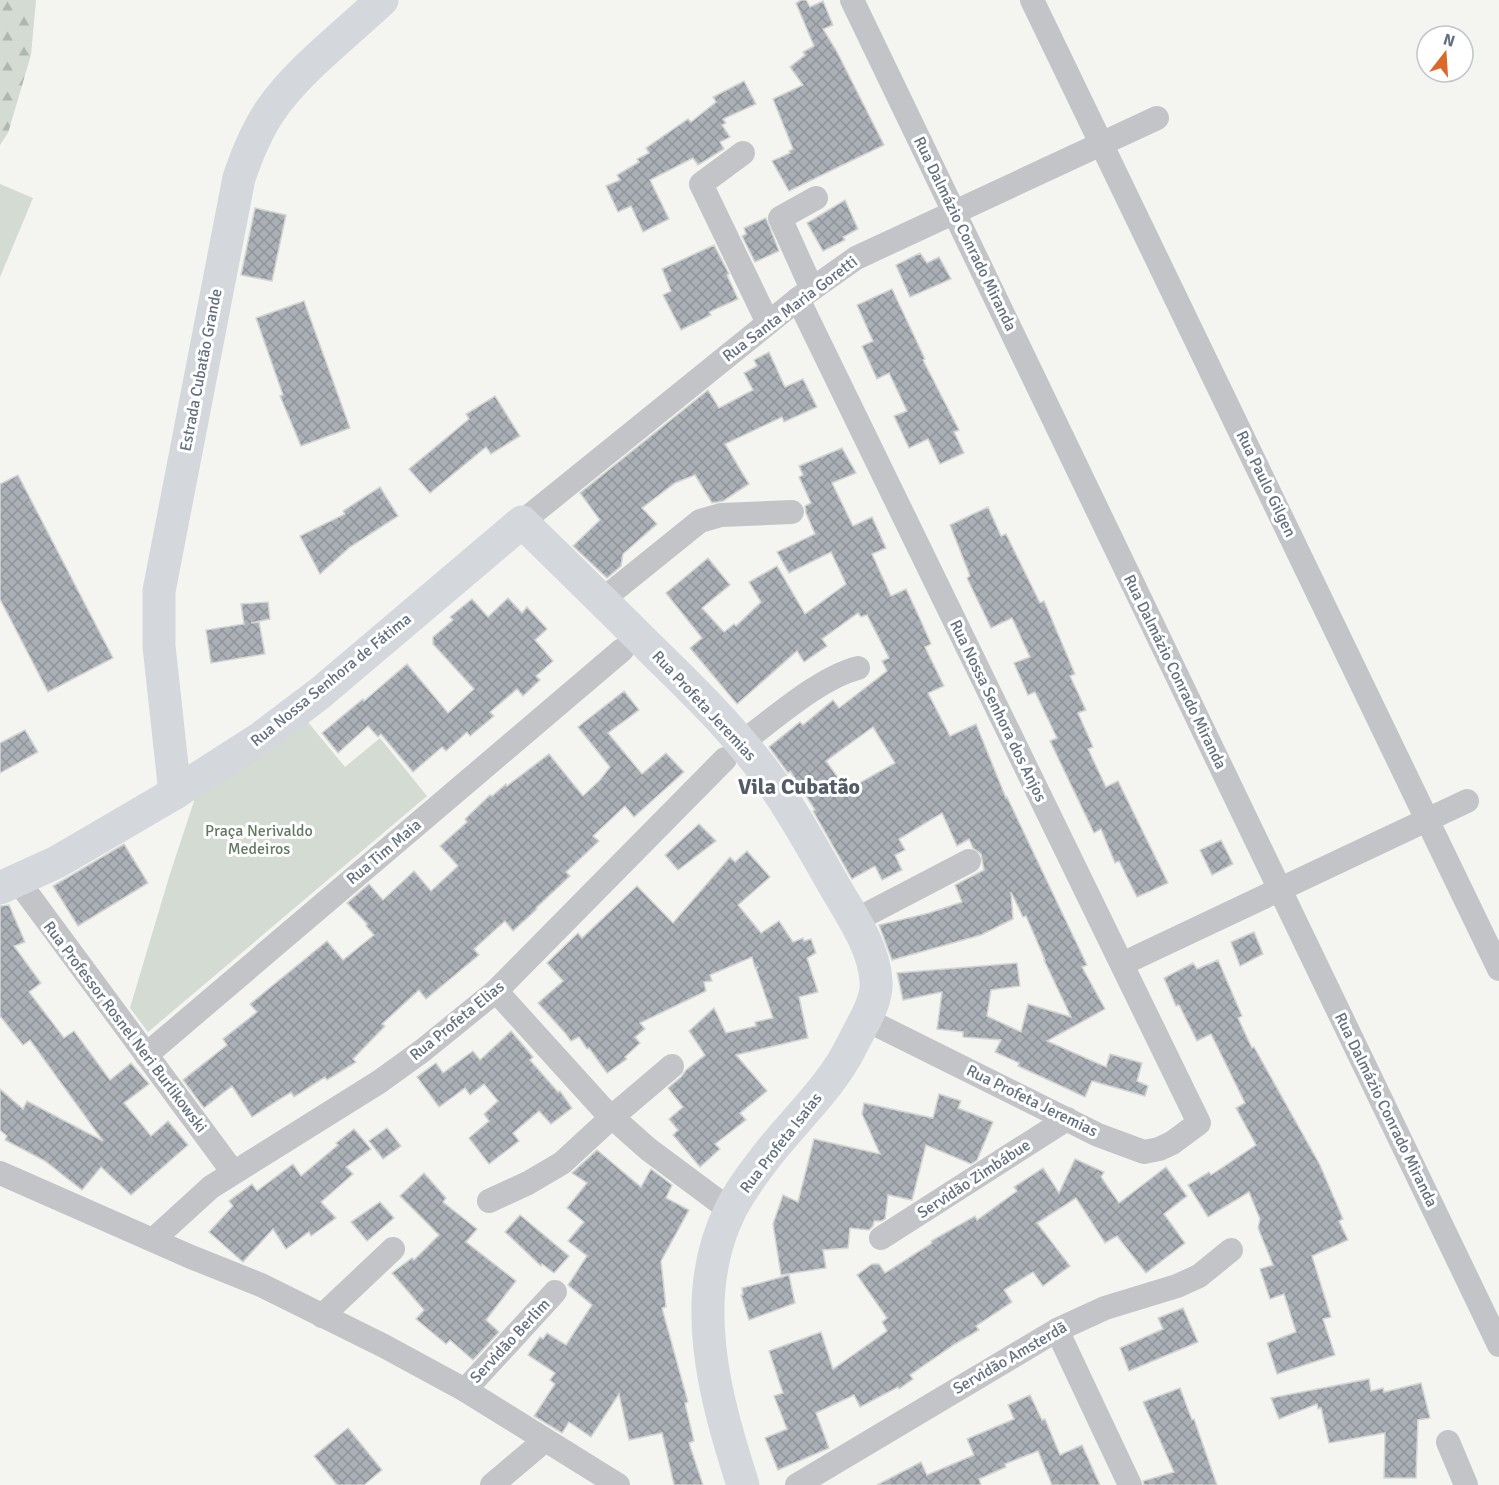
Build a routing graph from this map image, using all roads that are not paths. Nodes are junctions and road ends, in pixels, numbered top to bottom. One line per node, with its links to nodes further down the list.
1 (382, 0): 17 (street, Estrada Cubatão Grande)
2 (852, 0): 8 (street, Rua Dalmázio Conrado Miranda)
3 (1032, 0): 5 (street, Rua Paulo Gilgen)
4 (1157, 118): 5 (street, Rua Santa Maria Goretti)
5 (1102, 144): 8 (street, Rua Santa Maria Goretti); 19 (street, Rua Paulo Gilgen)
6 (743, 153): 10 (street)
7 (816, 198): 9 (street, Rua Nossa Senhora dos Anjos)
8 (954, 212): 9 (street, Rua Santa Maria Goretti); 22 (street, Rua Dalmázio Conrado Miranda)
9 (805, 294): 10 (street, Rua Santa Maria Goretti); 24 (street, Rua Nossa Senhora dos Anjos)
10 (768, 323): 12 (street, Rua Santa Maria Goretti)
11 (792, 512): 13 (street)
12 (513, 529): 13 (street, Rua Profeta Jeremias); 14 (street, Rua Profeta Jeremias); 17 (street, Rua Nossa Senhora de Fátima)
13 (602, 600): 16 (street, Rua Profeta Jeremias)
14 (622, 650): 16 (street, Rua Profeta Jeremias); 28 (street, Rua Tim Maia)
15 (858, 668): 16 (street, Rua Profeta Elias)
16 (733, 751): 23 (street, Rua Profeta Jeremias); 26 (street, Rua Profeta Elias); 27 (street, Rua Profeta Jeremias)
17 (175, 793): 21 (street, Rua Nossa Senhora de Fátima)
18 (1467, 801): 19 (street)
19 (1428, 820): 22 (street); 25 (street, Rua Paulo Gilgen)
20 (969, 861): 23 (street)
21 (9, 885): 28 (street, Rua Professor Rosnel Neri Burlikowski)
22 (1280, 890): 24 (street); 44 (street, Rua Dalmázio Conrado Miranda)
23 (854, 921): 27 (street, Rua Profeta Jeremias)
24 (1122, 964): 32 (street, Rua Nossa Senhora dos Anjos)
25 (1499, 969)
26 (496, 991): 30 (street); 33 (street, Rua Profeta Elias)
27 (865, 1019): 31 (street, Rua Profeta Jeremias); 36 (street, Rua Profeta Isaías)
28 (146, 1055): 33 (street, Rua Professor Rosnel Neri Burlikowski)
29 (672, 1066): 30 (street)
30 (612, 1117): 35 (street); 36 (street)
31 (1066, 1119): 32 (street, Rua Profeta Jeremias); 37 (street, Servidão Zimbábue)
32 (1199, 1123)
33 (233, 1172): 38 (street, Rua Profeta Elias)
34 (0, 1173): 38 (street)
35 (489, 1201)
36 (730, 1210): 50 (street, Rua Profeta Isaías)
37 (881, 1238)
38 (154, 1239): 42 (street)
39 (393, 1249): 42 (street)
40 (1232, 1250): 43 (street, Servidão Amsterdã)
41 (555, 1292): 45 (street, Servidão Berlim)
42 (322, 1316): 45 (street)
43 (1057, 1330): 51 (street, Servidão Amsterdã); 52 (street)
44 (1499, 1344)
45 (465, 1390): 46 (street)
46 (544, 1441): 48 (street); 49 (street)
47 (1448, 1442): 53 (street)
48 (492, 1485)
49 (618, 1485)
50 (743, 1485)
51 (797, 1485)
52 (1130, 1485)
53 (1466, 1485)

